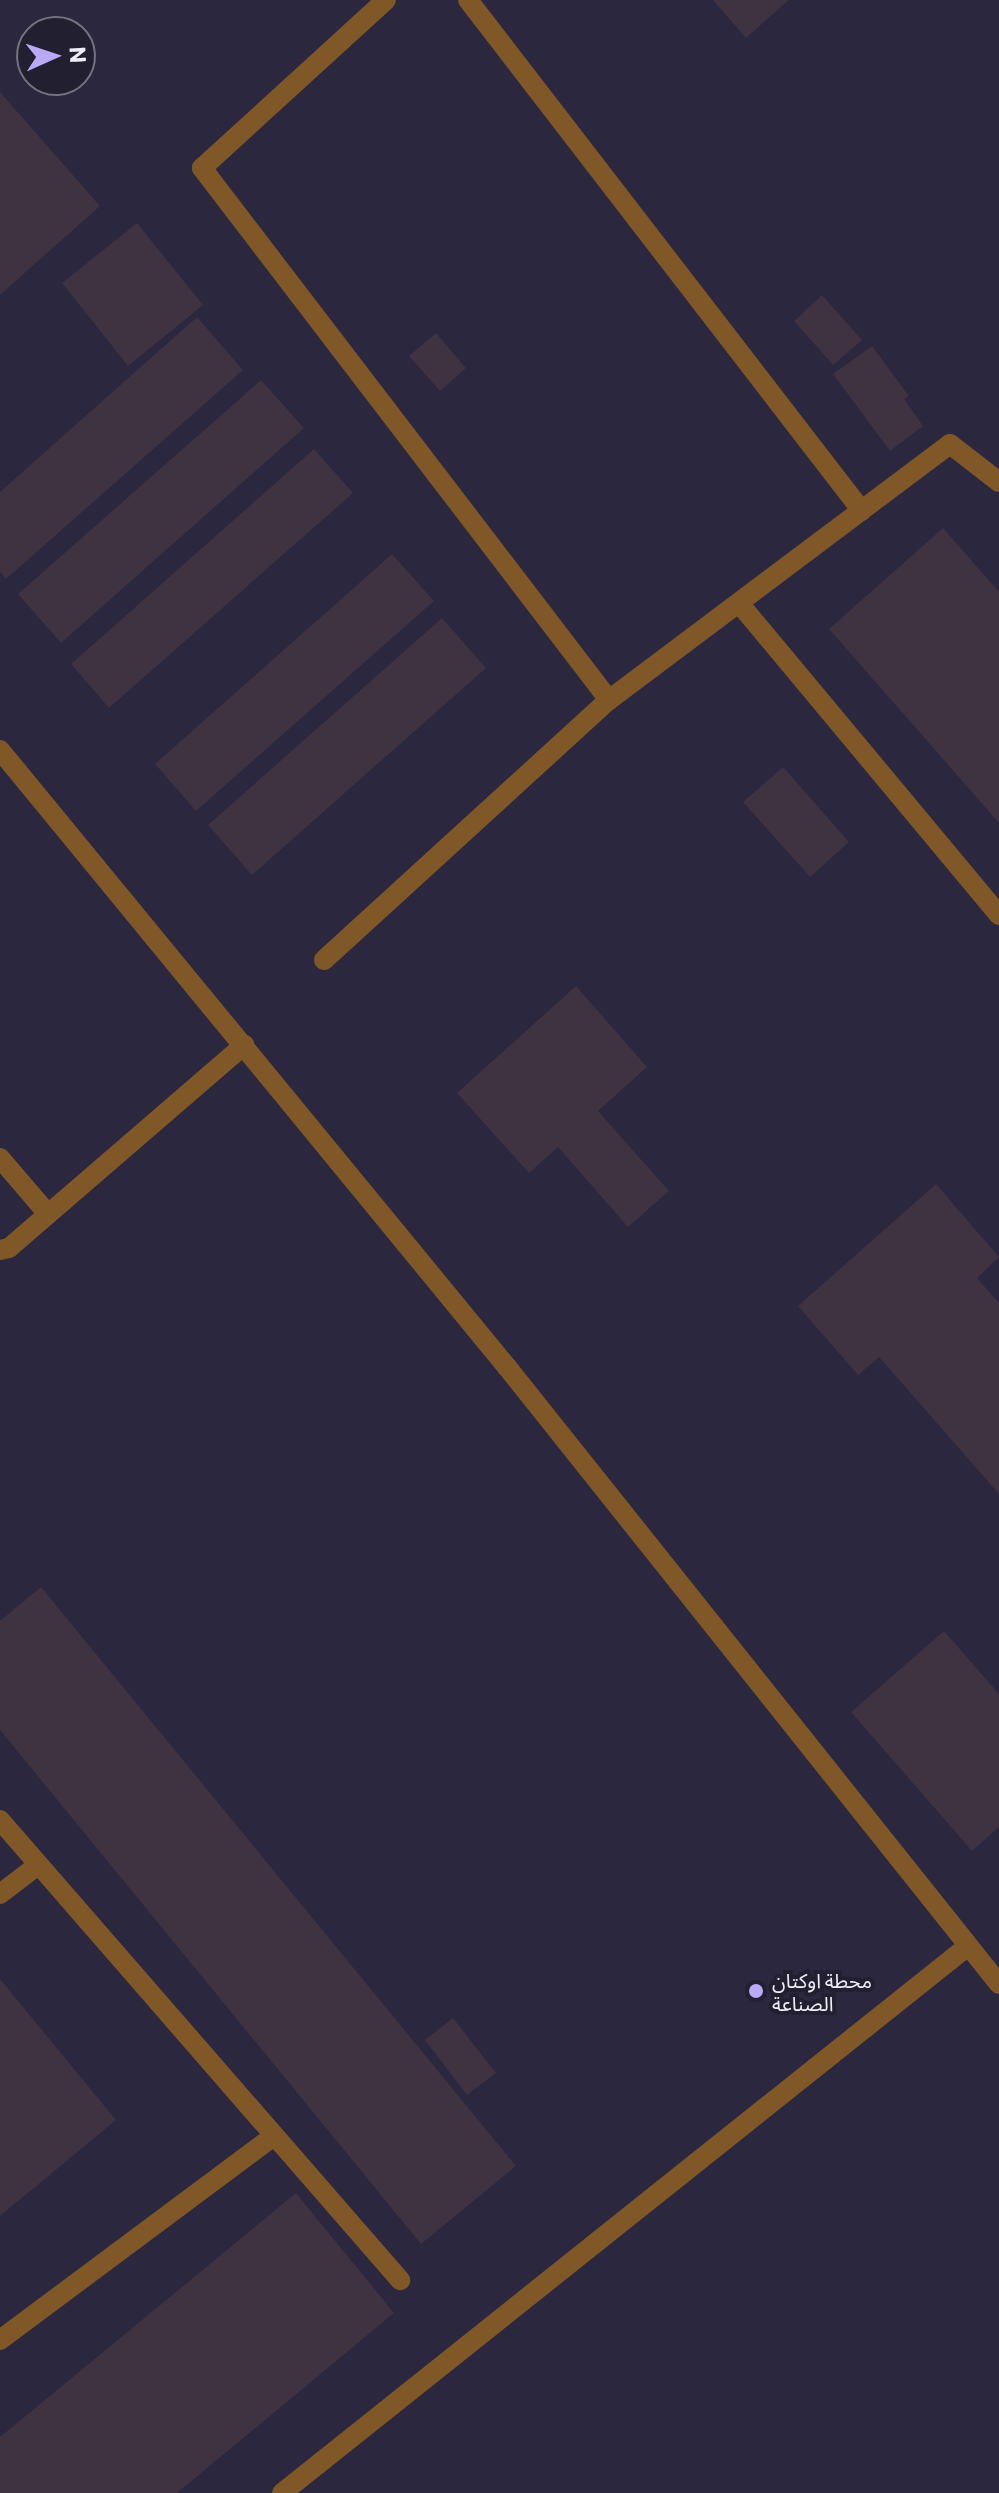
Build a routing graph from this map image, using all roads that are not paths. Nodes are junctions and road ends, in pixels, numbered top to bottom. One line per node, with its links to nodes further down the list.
1 (386, 0): 6 (street)
2 (468, 0): 4 (street)
3 (999, 482): 4 (street)
4 (862, 511): 5 (street)
5 (739, 603): 6 (street); 8 (street)
6 (609, 700): 9 (street)
7 (0, 750): 10 (street)
8 (999, 915)
9 (324, 960)
10 (244, 1045): 12 (street); 17 (street)
11 (0, 1158): 12 (street)
12 (48, 1214): 13 (street)
13 (0, 1250)
14 (0, 1820): 15 (street)
15 (38, 1865): 16 (street); 19 (street)
16 (0, 1894)
17 (968, 1946): 18 (street); 22 (street)
18 (999, 1984)
19 (272, 2137): 20 (street); 21 (street)
20 (400, 2280)
21 (0, 2340)
22 (282, 2493)

